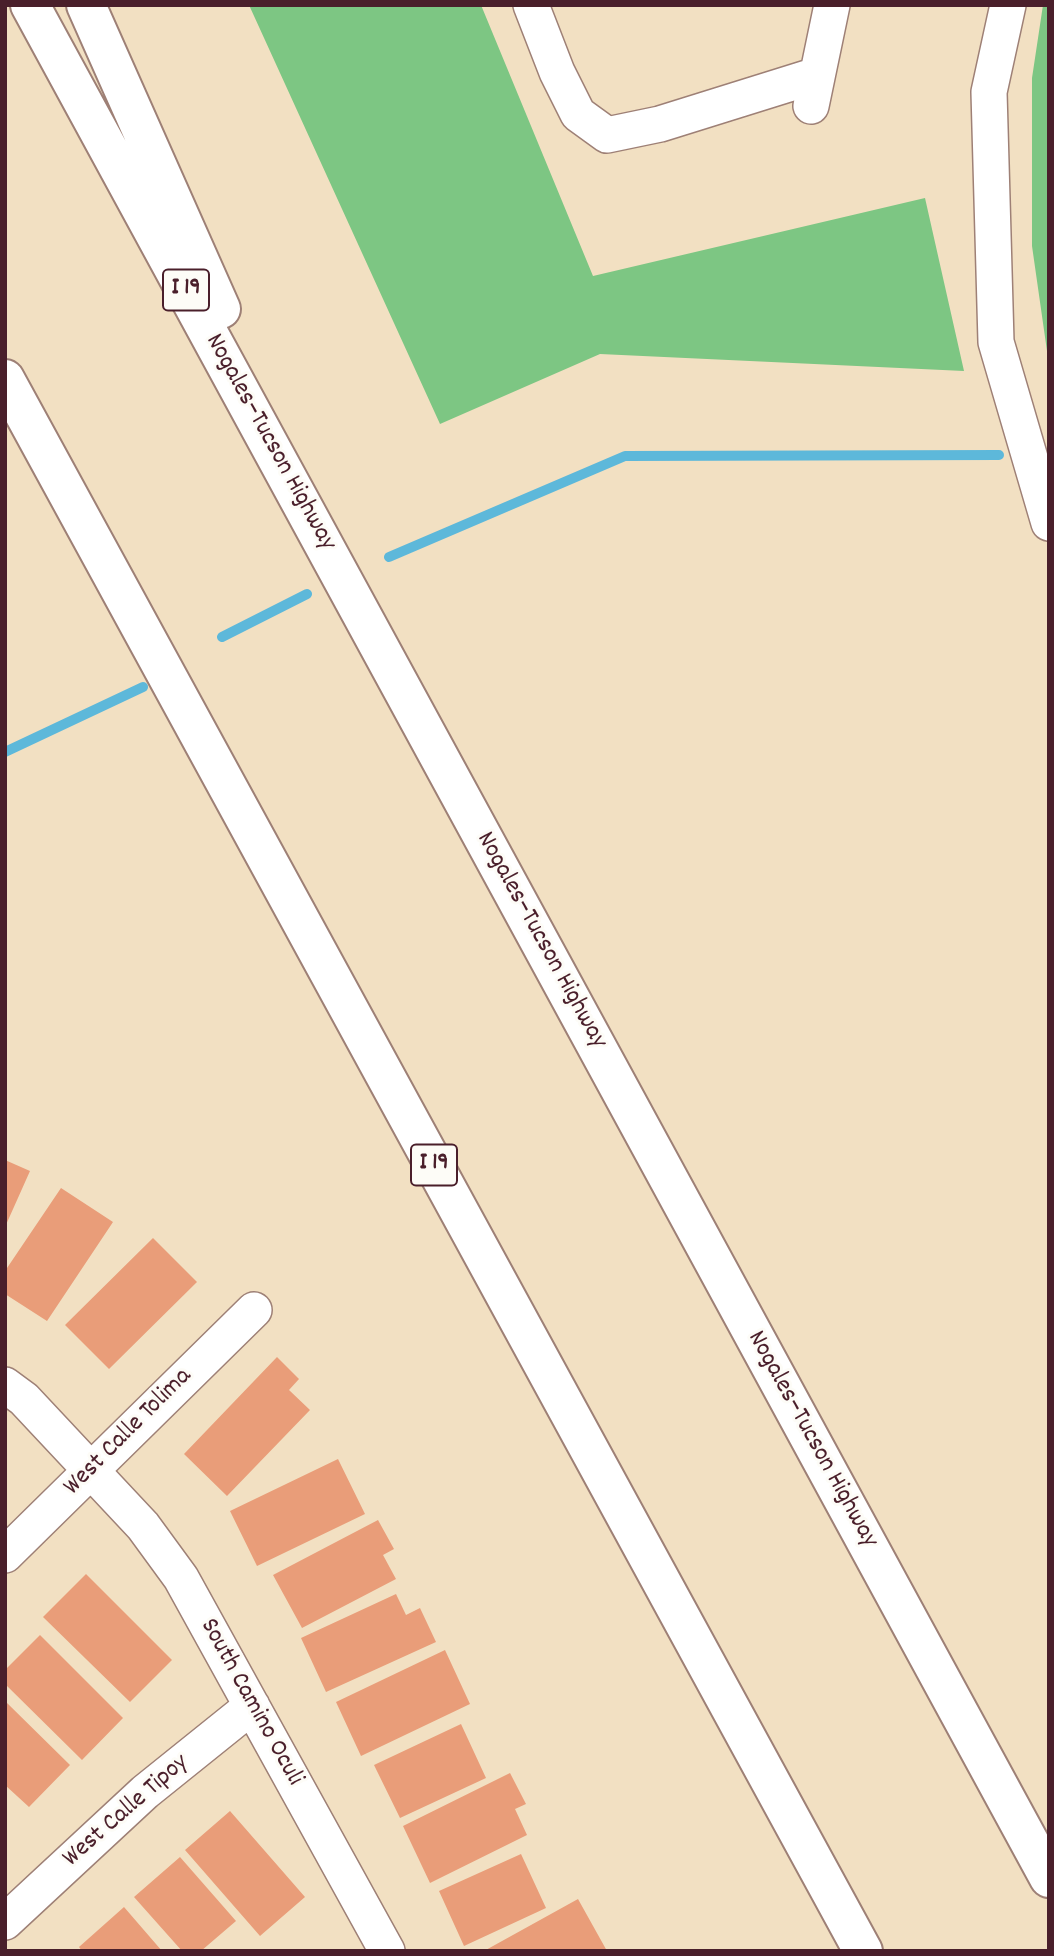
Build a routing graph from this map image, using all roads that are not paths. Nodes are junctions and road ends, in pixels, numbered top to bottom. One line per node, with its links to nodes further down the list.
1 (30, 5): 8 (highway, Nogales–Tucson Highway / I 19)
2 (86, 5): 8 (highway)
3 (530, 5): 4 (street)
4 (832, 5)
5 (1007, 5): 7 (street)
6 (5, 379): 17 (highway, I 19)
7 (1049, 523)
8 (341, 576): 14 (highway, Nogales–Tucson Highway / I 19)
9 (254, 1310): 11 (street, West Calle Tolima)
10 (5, 1385): 11 (street, South Camino Oculi)
11 (91, 1471): 12 (street, West Calle Tolima); 13 (street, South Camino Oculi)
12 (5, 1555)
13 (252, 1706): 15 (street, West Calle Tipoy); 16 (street, South Camino Oculi)
14 (1049, 1878)
15 (5, 1922)
16 (387, 1951)
17 (863, 1951)

